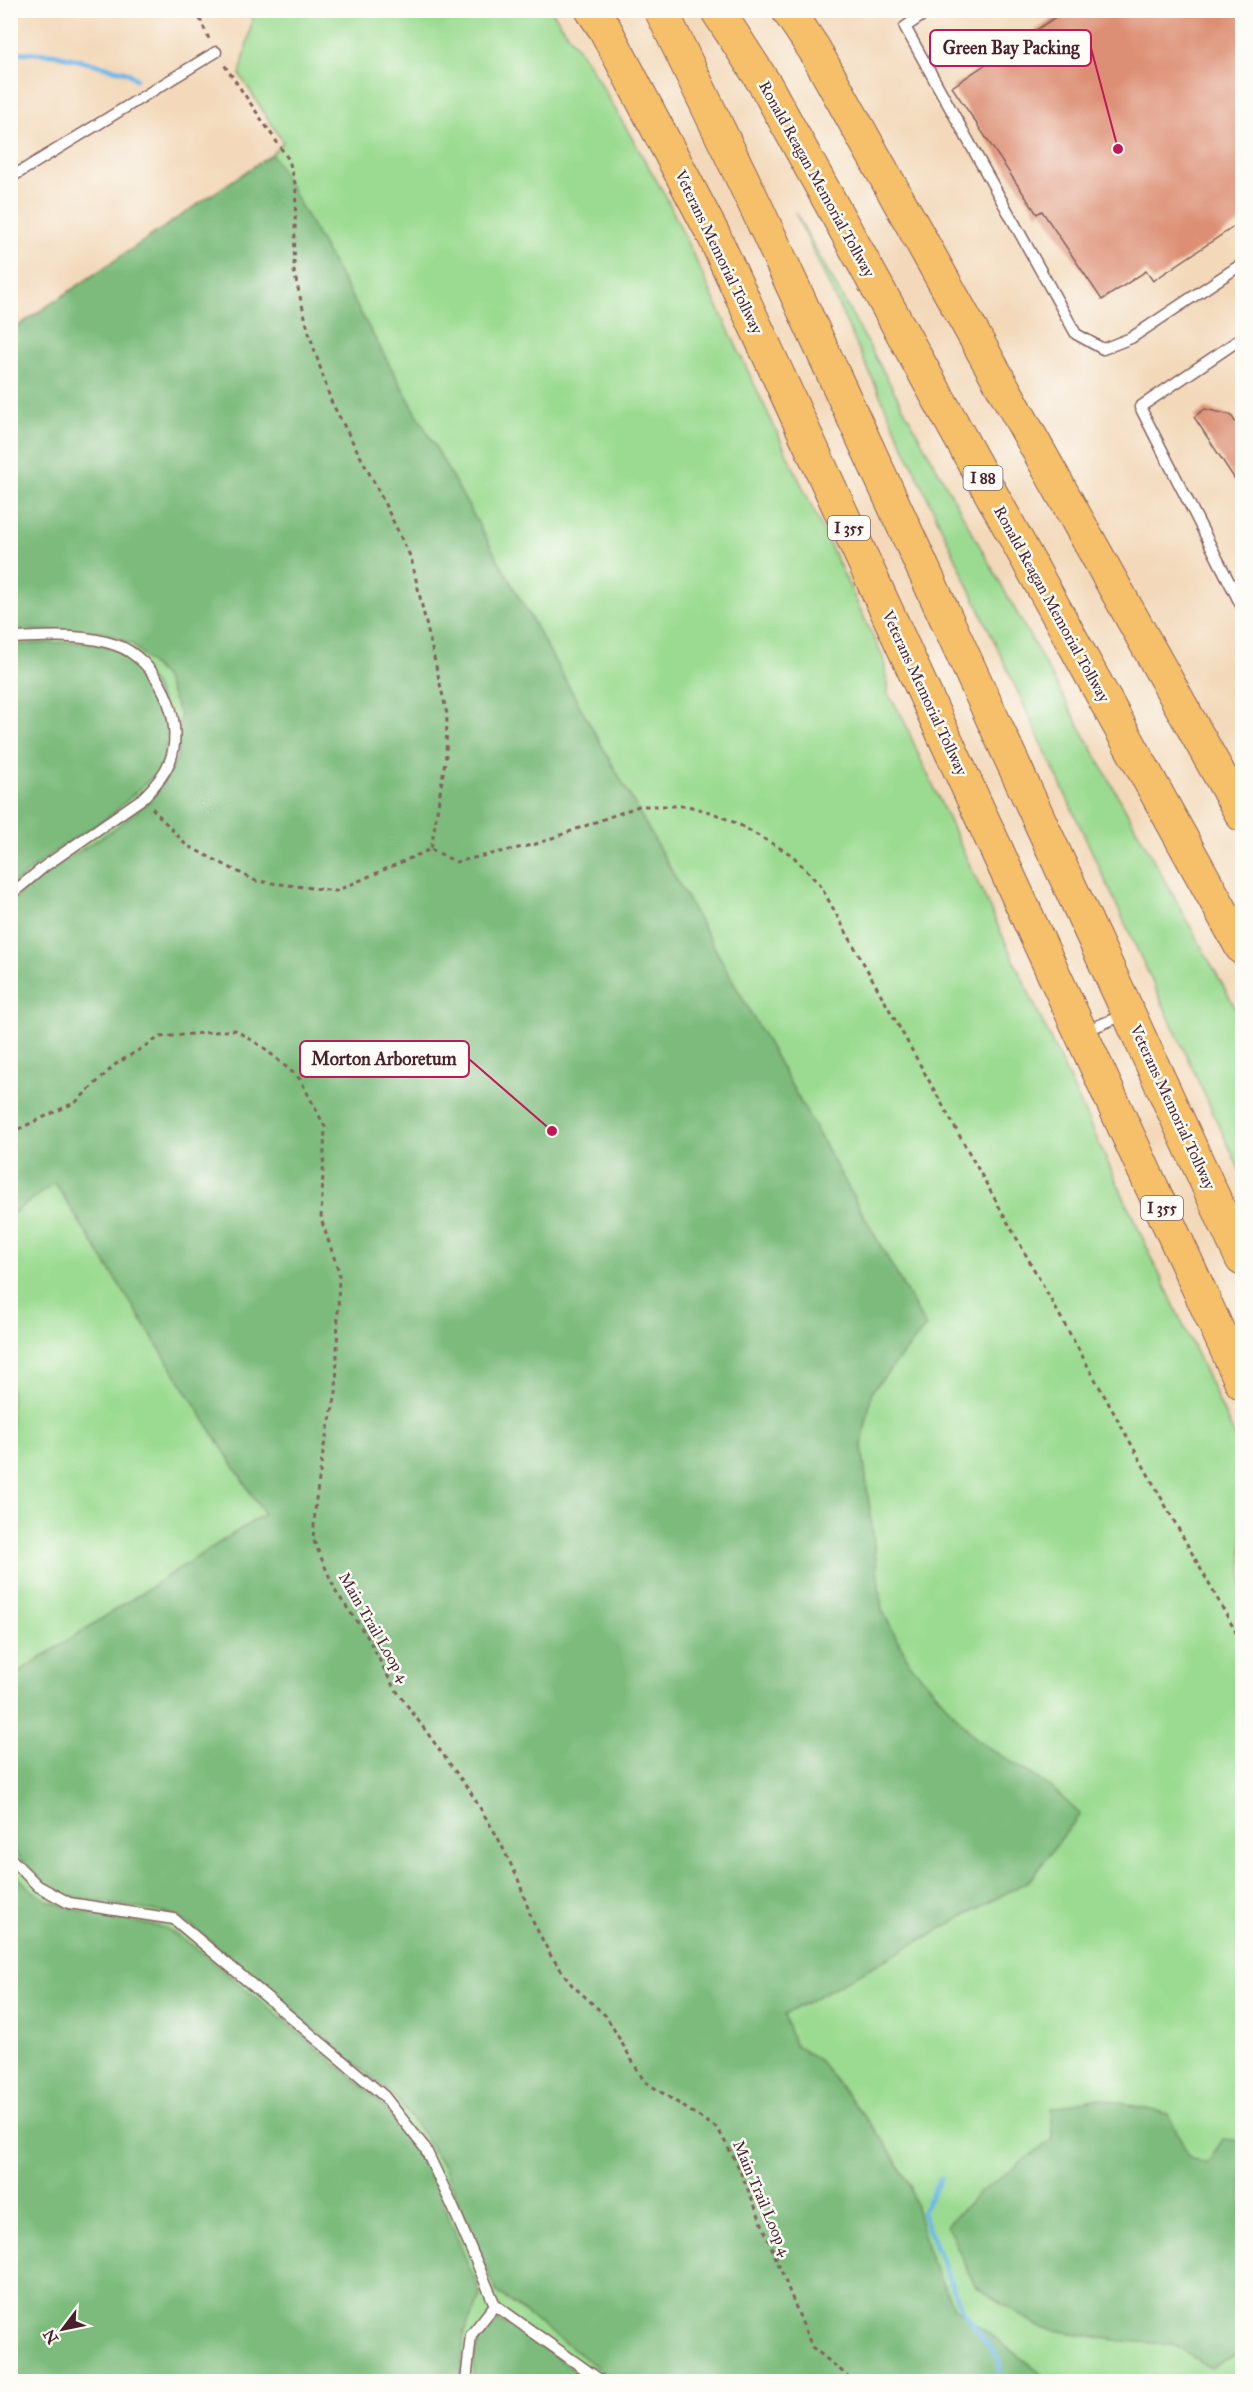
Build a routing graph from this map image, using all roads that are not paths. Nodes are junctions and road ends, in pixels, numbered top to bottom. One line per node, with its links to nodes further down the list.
1 (592, 10): 16 (highway, Veterans Memorial Tollway / I 355)
2 (661, 10): 15 (highway, Veterans Memorial Tollway)
3 (717, 10): 14 (highway, Ronald Reagan Memorial Tollway / I 88)
4 (788, 10): 12 (highway)
5 (930, 10): 8 (lane)
6 (216, 52): 7 (lane)
7 (10, 178)
8 (1242, 264)
9 (1242, 338): 10 (lane)
10 (1242, 607)
11 (10, 638): 13 (lane)
12 (1242, 815)
13 (10, 895)
14 (1242, 948)
15 (1129, 1013): 16 (lane); 17 (highway, Veterans Memorial Tollway)
16 (1081, 1032): 18 (highway, Veterans Memorial Tollway / I 355)
17 (1242, 1259)
18 (1242, 1383)
19 (10, 1858): 20 (lane)
20 (495, 2306): 21 (lane); 22 (lane)
21 (466, 2382)
22 (603, 2382)

